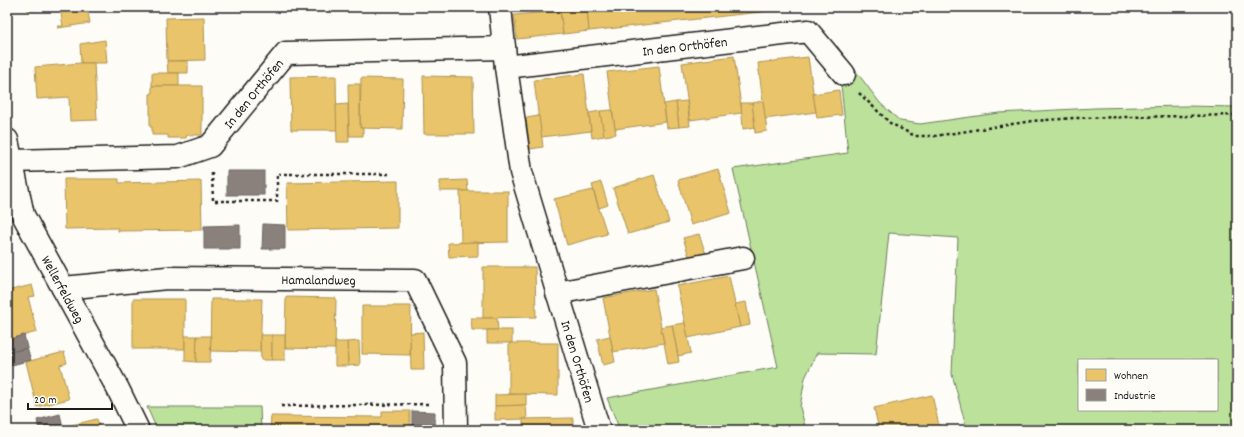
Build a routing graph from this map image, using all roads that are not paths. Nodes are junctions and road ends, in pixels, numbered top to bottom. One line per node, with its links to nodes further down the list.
1 (500, 7): 2 (street, In den Orthöfen)
2 (505, 58): 3 (street, In den Orthöfen); 4 (street, In den Orthöfen); 8 (street, In den Orthöfen)
3 (844, 74)
4 (9, 151): 5 (street, Wellerfeldweg)
5 (15, 215): 7 (street, Wellerfeldweg)
6 (743, 258): 8 (street)
7 (63, 288): 9 (street, Wellerfeldweg); 10 (street, Hamalandweg)
8 (557, 293): 11 (street, In den Orthöfen)
9 (138, 430)
10 (456, 430)
11 (599, 430)

